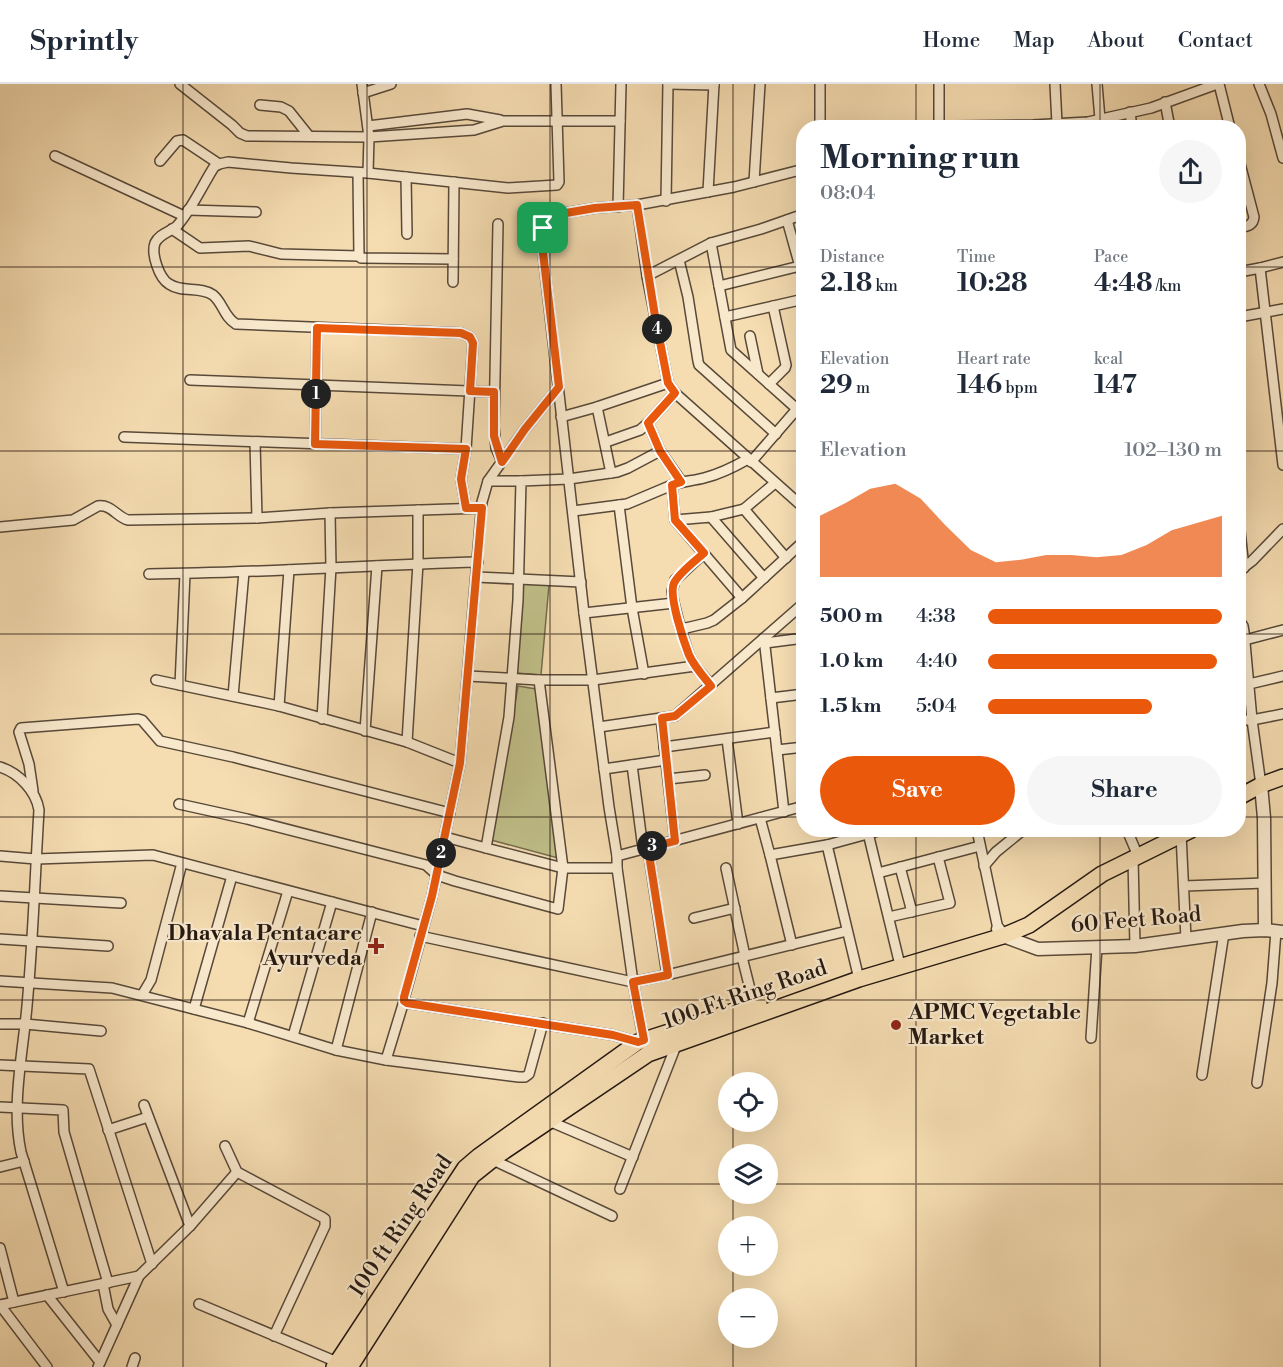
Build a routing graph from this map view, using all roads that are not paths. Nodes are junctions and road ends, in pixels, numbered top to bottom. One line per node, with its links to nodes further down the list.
1 (180, 84): 30 (street)
2 (390, 84): 14 (street)
3 (556, 84): 19 (street)
4 (621, 84): 28 (street)
5 (668, 84): 6 (street); 42 (street)
6 (714, 84): 41 (street)
7 (760, 84): 39 (street)
8 (820, 84): 20 (street)
9 (939, 84): 21 (street)
10 (1054, 84): 22 (street)
11 (1097, 84): 18 (street)
12 (1218, 84): 15 (street); 26 (street)
13 (1259, 84): 32 (street)
14 (362, 89): 29 (street)
15 (1165, 102): 17 (street); 25 (street)
16 (260, 105): 30 (street)
17 (1130, 112): 18 (street); 24 (street)
18 (1100, 119): 23 (street)
19 (556, 120): 27 (street); 28 (street); 38 (street)
20 (820, 120)
21 (939, 120)
22 (1057, 120)
23 (1097, 120)
24 (1131, 120)
25 (1168, 120)
26 (1228, 120)
27 (503, 121): 29 (street); 29 (street)
28 (621, 121): 44 (street)
29 (368, 131): 30 (street); 36 (street)
30 (309, 136)
31 (55, 156): 46 (street)
32 (1283, 158)
33 (160, 161): 34 (street)
34 (219, 164): 36 (street); 46 (street)
35 (796, 171): 39 (street)
36 (363, 173): 37 (street); 55 (street)
37 (406, 177): 38 (street); 52 (street)
38 (454, 182): 56 (street)
39 (754, 182): 41 (street)
40 (1246, 187): 50 (street)
41 (708, 192): 42 (street)
42 (666, 201): 43 (street)
43 (637, 205): 44 (street); 62 (street)
44 (618, 207): 78 (street)
45 (256, 212): 46 (street)
46 (186, 213): 51 (street)
47 (796, 217): 48 (street)
48 (787, 220): 53 (street); 54 (street)
49 (498, 224): 80 (street)
50 (1246, 227)
51 (172, 229): 55 (street); 71 (street)
52 (407, 234)
53 (711, 243): 57 (street); 64 (street)
54 (796, 252)
55 (359, 256): 56 (street)
56 (453, 259): 63 (street)
57 (679, 260): 62 (street); 87 (street)
58 (1283, 262): 60 (street)
59 (796, 267): 64 (street)
60 (1260, 268): 61 (street); 68 (street)
61 (1246, 271)
62 (647, 276): 75 (street)
63 (453, 282)
64 (719, 286): 70 (street)
65 (796, 301): 66 (street)
66 (773, 306): 70 (street); 76 (street)
67 (1283, 309): 68 (street)
68 (1264, 312): 69 (street); 96 (street)
69 (1246, 315)
70 (725, 317): 73 (street)
71 (317, 328): 77 (street); 79 (street)
72 (750, 336): 73 (street)
73 (758, 374): 76 (street)
74 (190, 380): 77 (street)
75 (668, 383): 81 (street); 83 (street)
76 (769, 384): 82 (street)
77 (317, 386): 79 (street); 91 (street)
78 (559, 387): 85 (street); 95 (street)
79 (470, 391): 80 (street); 92 (street)
80 (494, 392): 95 (street)
81 (675, 393): 86 (street); 94 (street)
82 (796, 402)
83 (597, 407): 85 (street); 90 (street)
84 (796, 410): 87 (street)
85 (561, 417): 98 (street)
86 (648, 423): 90 (street); 93 (street)
87 (776, 434): 94 (street)
88 (124, 437): 89 (street)
89 (255, 442): 91 (street); 112 (street)
90 (606, 442): 97 (street)
91 (315, 444): 92 (street)
92 (466, 449): 105 (street)
93 (660, 451): 97 (street); 101 (street)
94 (750, 460): 101 (street); 102 (street)
95 (502, 462): 99 (street)
96 (1283, 465)
97 (611, 473): 98 (street)
98 (569, 479): 100 (street); 109 (street)
99 (488, 481): 100 (street); 106 (street)
100 (521, 481): 130 (street)
101 (676, 483): 104 (street); 113 (street)
102 (776, 483): 103 (street); 107 (street)
103 (796, 500)
104 (619, 505): 109 (street); 134 (street)
105 (466, 508): 106 (street); 108 (street)
106 (482, 508): 119 (street)
107 (744, 509): 111 (street); 118 (street)
108 (418, 510): 110 (street); 120 (street)
109 (573, 511): 131 (street)
110 (330, 513): 112 (street); 123 (street)
111 (711, 517): 113 (street); 129 (street)
112 (257, 518): 114 (street)
113 (675, 520): 117 (street)
114 (0, 527)
115 (1283, 529): 121 (street)
116 (796, 549): 118 (street)
117 (704, 553): 132 (street); 133 (street)
118 (786, 558): 129 (street)
119 (478, 562): 120 (street); 128 (street)
120 (418, 563): 122 (street); 167 (street)
121 (1246, 565)
122 (376, 566): 123 (street); 164 (street)
123 (331, 567): 124 (street); 160 (street)
124 (289, 570): 125 (street); 157 (street)
125 (244, 572): 127 (street); 155 (street)
126 (149, 574): 127 (street)
127 (185, 574): 152 (street)
128 (476, 577): 130 (street); 144 (street)
129 (764, 578): 132 (street)
130 (519, 579): 131 (street); 147 (street)
131 (580, 582): 136 (street)
132 (742, 598): 137 (street)
133 (674, 603): 134 (street); 137 (street)
134 (632, 608): 136 (street); 143 (street)
135 (796, 611): 141 (street)
136 (584, 613): 150 (street)
137 (680, 627): 142 (street)
138 (1283, 630): 140 (street)
139 (796, 639): 141 (street)
140 (1246, 640)
141 (764, 641): 153 (street); 156 (street)
142 (695, 666): 143 (street); 153 (street)
143 (644, 674): 150 (street)
144 (468, 676): 147 (street); 172 (street)
145 (1283, 676): 151 (street)
146 (1246, 678): 151 (street)
147 (512, 679): 149 (street); 201 (street)
148 (156, 680): 152 (street)
149 (539, 680): 150 (street); 212 (street)
150 (593, 680): 163 (street)
151 (1248, 684): 162 (street)
152 (180, 686): 155 (street)
153 (711, 686): 159 (street)
154 (796, 695): 156 (street)
155 (233, 696): 157 (street)
156 (771, 698): 165 (street)
157 (279, 706): 160 (street)
158 (1283, 714): 162 (street)
159 (662, 718): 163 (street); 168 (street)
160 (322, 719): 164 (street)
161 (1246, 720): 162 (street)
162 (1252, 720): 180 (street)
163 (599, 727): 175 (street)
164 (365, 731): 167 (street)
165 (775, 732): 166 (street); 170 (street)
166 (727, 738): 168 (street); 189 (street)
167 (407, 742): 172 (street)
168 (664, 747): 171 (street)
169 (796, 748): 170 (street)
170 (777, 750): 186 (street)
171 (666, 760): 173 (street); 178 (street)
172 (460, 763): 187 (street)
173 (632, 765): 175 (street); 202 (street)
174 (0, 767): 181 (street)
175 (604, 769): 206 (street)
176 (705, 775): 178 (street)
177 (1283, 777): 180 (main road)
178 (668, 779): 198 (street)
179 (1283, 787): 180 (main road)
180 (1262, 789): 182 (main road); 183 (main road); 218 (street)
181 (33, 792): 187 (street); 208 (street)
182 (1246, 795)
183 (1246, 801)
184 (179, 804): 216 (street)
185 (796, 808): 186 (street)
186 (784, 812): 188 (street)
187 (450, 813): 190 (street)
188 (760, 818): 189 (street); 204 (street)
189 (738, 824): 198 (street)
190 (445, 837): 201 (street); 216 (street)
191 (854, 837): 199 (street)
192 (869, 837): 215 (street)
193 (978, 837): 200 (street)
194 (1014, 837): 210 (street)
195 (1129, 837): 203 (street)
196 (1168, 837): 203 (main road, 100 ft Ring Road)
197 (1180, 837): 219 (street)
198 (675, 841): 202 (street)
199 (827, 845): 204 (street); 231 (street)
200 (980, 846): 207 (street); 210 (street)
201 (486, 848): 212 (street)
202 (645, 848): 206 (street); 245 (street)
203 (1134, 854): 233 (main road, 100 ft Ring Road); 241 (street)
204 (770, 855): 239 (street)
205 (0, 856): 208 (street)
206 (617, 856): 213 (street)
207 (938, 857): 211 (street); 227 (street)
208 (36, 859): 209 (street); 222 (street)
209 (182, 863): 217 (street); 252 (street)
210 (984, 866): 233 (street)
211 (900, 867): 215 (street); 227 (street)
212 (563, 868): 213 (street); 216 (street)
213 (617, 868): 248 (street)
214 (726, 868): 225 (street)
215 (878, 873): 228 (street)
216 (437, 875): 230 (street)
217 (232, 876): 220 (street); 255 (street)
218 (1264, 883): 219 (street); 232 (street)
219 (1184, 886): 237 (street)
220 (288, 891): 223 (street); 256 (street)
221 (0, 896): 222 (street)
222 (35, 898): 224 (street); 238 (street)
223 (332, 902): 226 (street); 261 (street)
224 (121, 903)
225 (735, 908): 229 (street); 243 (street)
226 (372, 912): 230 (street); 265 (street)
227 (912, 912): 228 (street)
228 (889, 917): 244 (street)
229 (694, 918)
230 (423, 926): 235 (street)
231 (847, 931): 239 (street); 246 (street)
232 (1275, 931): 234 (street, 60 Feet Road); 250 (street)
233 (1000, 932): 242 (street, 60 Feet Road); 244 (main road, 100 ft Ring Road); 246 (main road, 100 Ft Ring Road)
234 (1224, 933): 237 (street, 60 Feet Road); 269 (street)
235 (420, 936): 248 (street); 253 (street)
236 (0, 939): 238 (street)
237 (1186, 939): 241 (street, 60 Feet Road)
238 (33, 941): 240 (street); 249 (street)
239 (792, 945): 243 (street)
240 (108, 946)
241 (1135, 946): 242 (street, 60 Feet Road)
242 (1097, 947): 262 (street)
243 (744, 957): 245 (street); 254 (street)
244 (899, 961): 246 (main road, 100 ft Ring Road)
245 (668, 975): 248 (street)
246 (858, 976): 254 (main road, 100 ft Ring Road); 263 (main road, 100 Ft Ring Road)
247 (0, 981): 249 (street)
248 (633, 982): 264 (street)
249 (29, 983): 252 (street); 259 (street)
250 (1272, 983): 251 (street); 270 (street)
251 (1283, 985)
252 (142, 995): 255 (street)
253 (404, 1001): 257 (street); 266 (street)
254 (754, 1005): 264 (main road, 100 ft Ring Road)
255 (194, 1009): 256 (street)
256 (248, 1023): 261 (street)
257 (543, 1023): 264 (street); 266 (street)
258 (0, 1024): 259 (street)
259 (26, 1024): 260 (street); 268 (street)
260 (101, 1031)
261 (293, 1036): 265 (street)
262 (1091, 1038)
263 (677, 1043): 264 (main road, 100 Ft Ring Road); 278 (street)
264 (643, 1045): 275 (main road, 100 Ft Ring Road); 298 (main road, 100 ft Ring Road)
265 (336, 1050): 266 (street)
266 (386, 1060)
267 (0, 1065): 268 (street)
268 (21, 1065): 273 (street); 276 (street)
269 (1202, 1075)
270 (1257, 1083)
271 (144, 1105): 274 (street)
272 (0, 1107): 273 (street)
273 (18, 1107): 280 (street); 289 (street)
274 (148, 1117): 276 (street); 285 (street)
275 (549, 1121): 278 (street); 279 (main road, 100 Ft Ring Road)
276 (108, 1130): 287 (street)
277 (225, 1146): 282 (street)
278 (633, 1157): 283 (street)
279 (493, 1160): 284 (street); 298 (main road, 100 Ft Ring Road)
280 (24, 1161): 281 (street); 290 (street)
281 (0, 1167)
282 (237, 1172): 285 (street); 296 (street)
283 (620, 1190)
284 (612, 1216)
285 (190, 1226): 287 (street)
286 (0, 1248): 292 (street)
287 (152, 1264): 288 (street)
288 (139, 1276): 289 (street); 295 (street)
289 (106, 1283): 290 (street); 295 (street)
290 (64, 1292): 291 (street)
291 (47, 1295): 292 (street); 297 (street)
292 (14, 1302): 294 (street)
293 (199, 1304): 296 (street)
294 (0, 1305): 299 (street)
295 (117, 1325): 297 (street)
296 (274, 1336): 298 (street)
297 (99, 1364)
298 (346, 1365)
299 (46, 1367)

